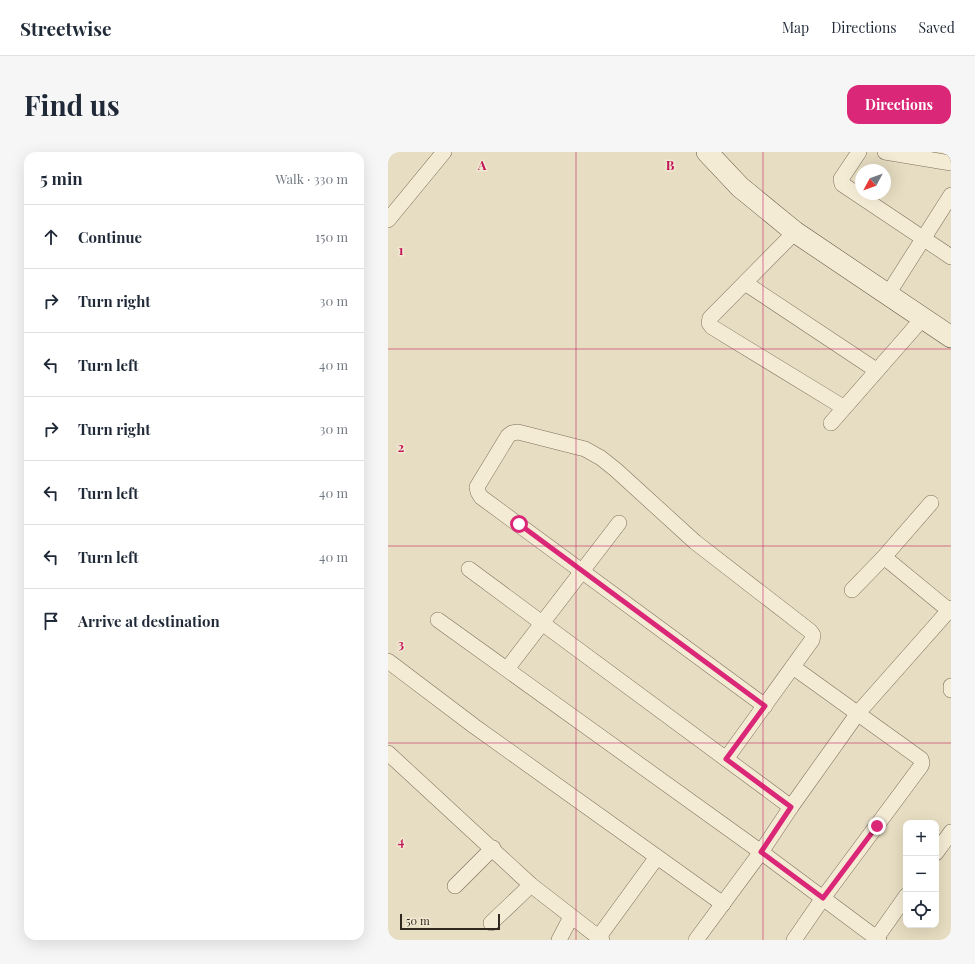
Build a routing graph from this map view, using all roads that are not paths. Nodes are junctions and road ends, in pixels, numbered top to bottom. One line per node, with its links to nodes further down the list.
1 (444, 152): 7 (street)
2 (707, 152): 8 (street)
3 (859, 152): 9 (street)
4 (885, 152): 5 (street)
5 (951, 163)
6 (951, 195): 9 (street)
7 (388, 220)
8 (795, 232): 11 (street); 12 (street)
9 (923, 239): 10 (street); 12 (street)
10 (951, 257)
11 (745, 283): 15 (street); 16 (street)
12 (888, 294): 13 (street)
13 (923, 318): 14 (street); 15 (street)
14 (951, 336)
15 (876, 370): 16 (street)
16 (844, 407): 17 (street)
17 (831, 423)
18 (931, 503): 20 (street)
19 (619, 523): 22 (street)
20 (884, 557): 23 (street); 24 (street)
21 (469, 569): 26 (street)
22 (582, 571): 26 (street); 28 (street); 32 (street)
23 (852, 590)
24 (950, 610): 33 (street)
25 (438, 620): 29 (street)
26 (542, 624): 29 (street); 35 (street)
27 (388, 661): 41 (street)
28 (793, 667): 32 (street); 33 (street)
29 (507, 669): 40 (street)
30 (951, 686): 31 (street)
31 (951, 690)
32 (765, 706): 35 (street)
33 (858, 713): 36 (street); 44 (street)
34 (388, 753): 38 (street)
35 (726, 759): 36 (street)
36 (791, 807): 40 (street)
37 (951, 832): 39 (street)
38 (493, 848): 42 (street); 43 (street)
39 (939, 849)
40 (761, 852): 44 (street); 46 (street)
41 (657, 856): 46 (street); 49 (street)
42 (531, 885): 47 (street); 48 (street)
43 (455, 886)
44 (823, 898): 50 (street); 53 (street)
45 (903, 900): 50 (street)
46 (723, 904): 52 (street)
47 (571, 917): 49 (street); 51 (street)
48 (491, 923)
49 (600, 939)
50 (877, 939)
51 (559, 940)
52 (696, 940)
53 (794, 940)

